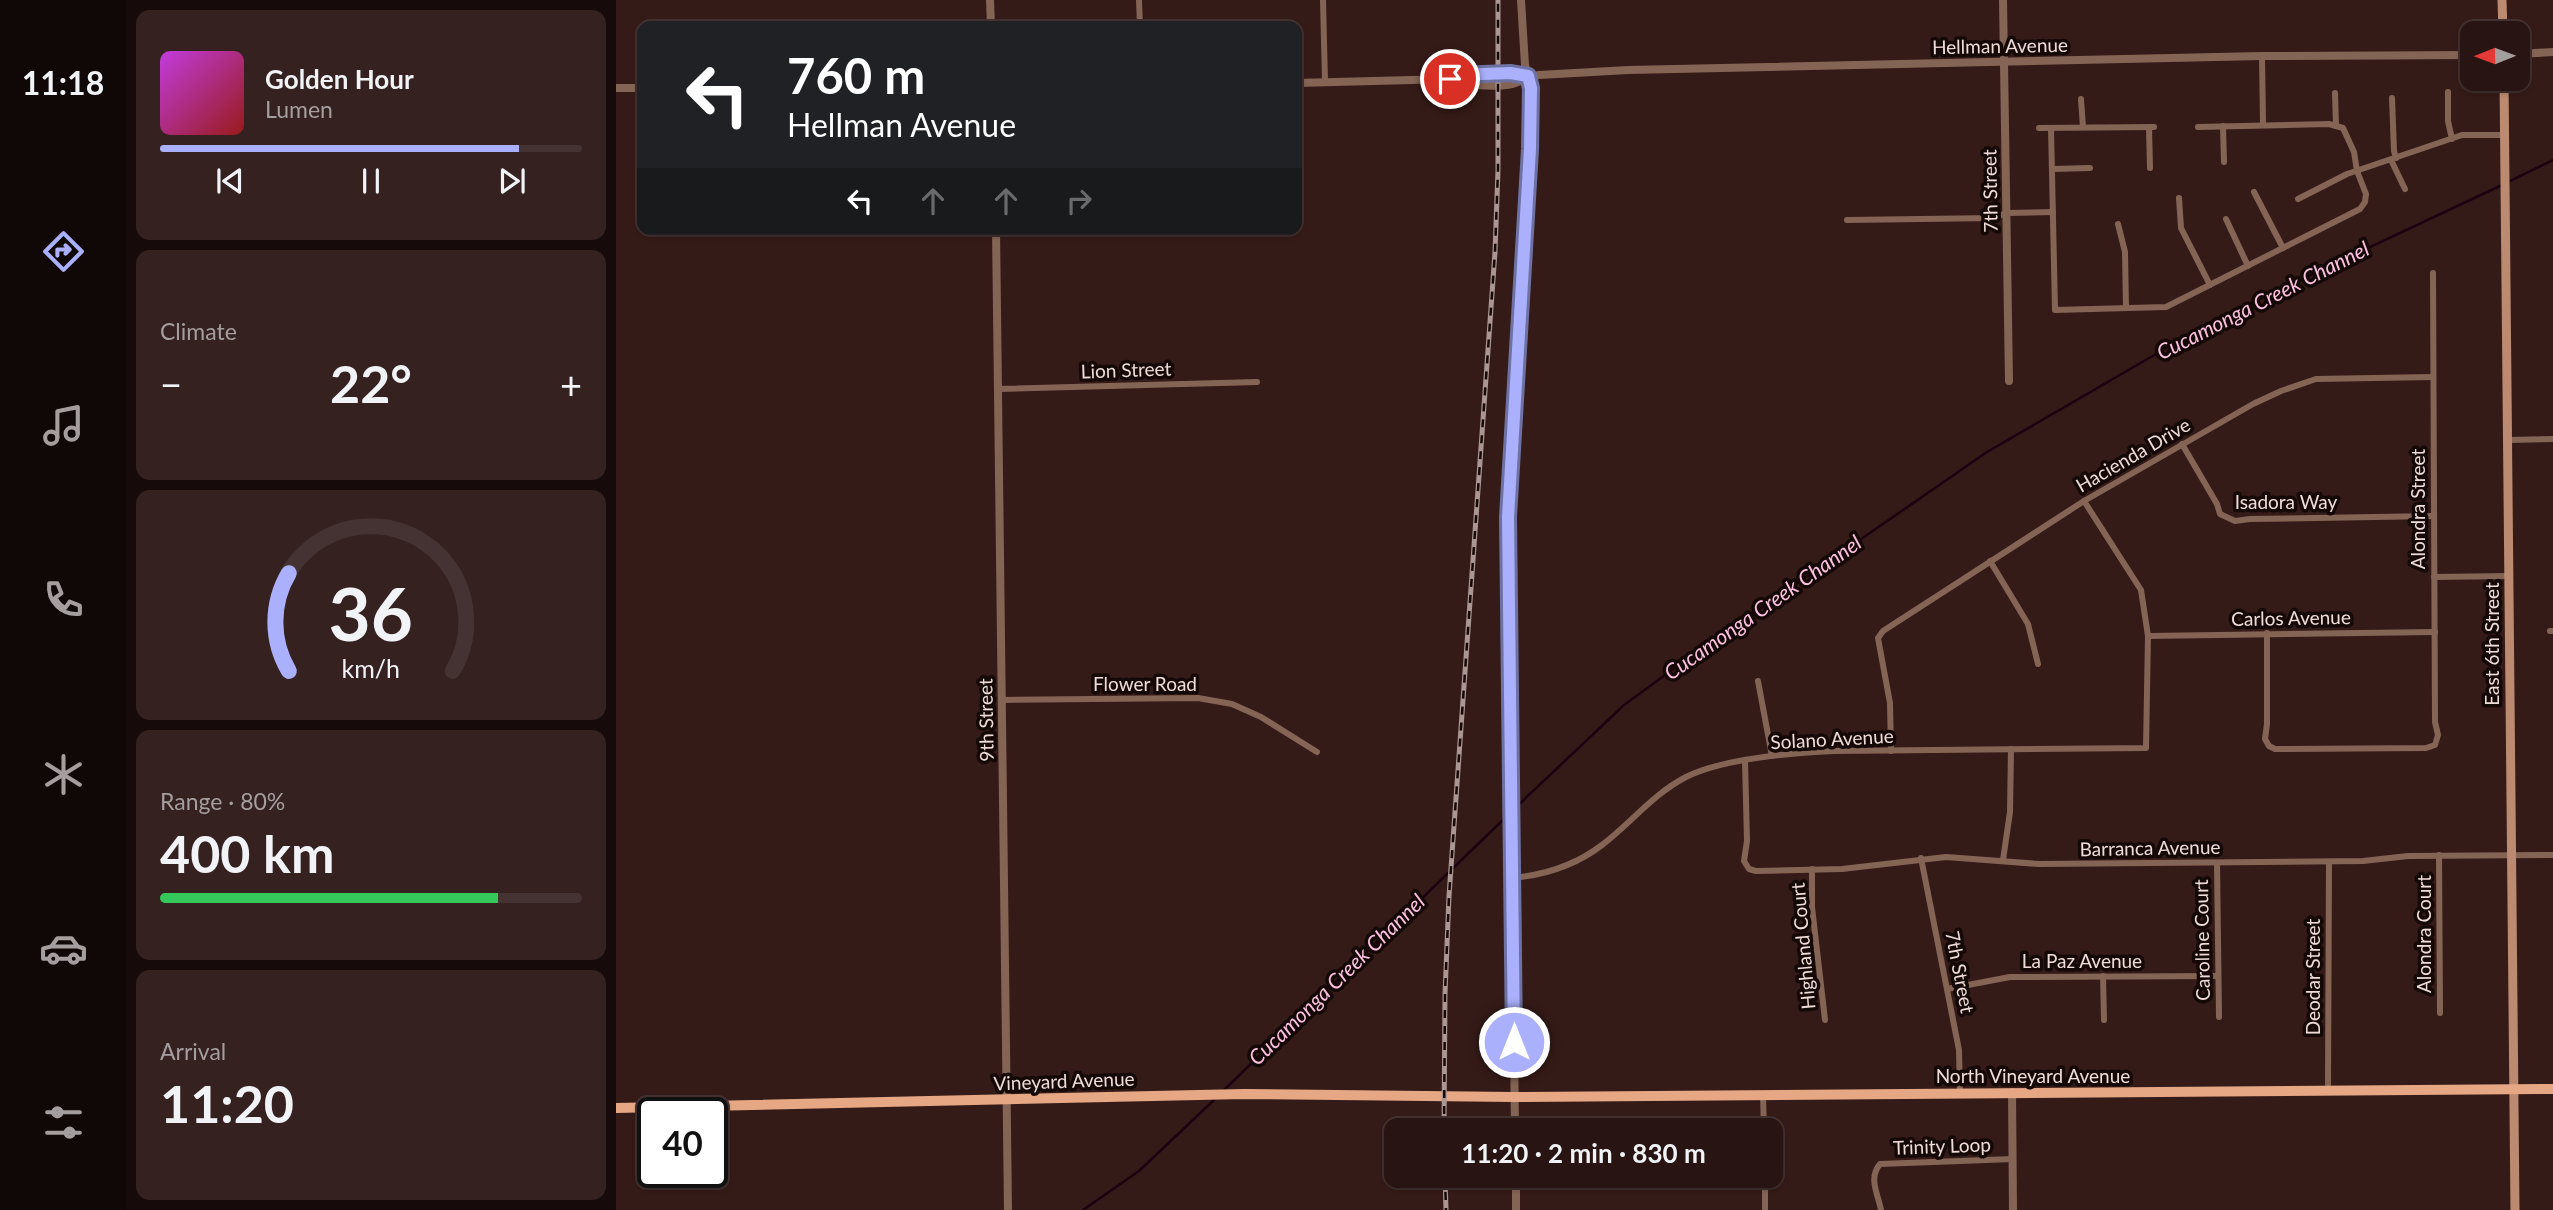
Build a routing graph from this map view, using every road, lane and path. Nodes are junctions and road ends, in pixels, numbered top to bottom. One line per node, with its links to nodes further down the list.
1 (990, 0): 7 (street)
2 (1139, 0): 8 (street)
3 (1323, 0): 16 (street)
4 (1521, 0): 15 (street)
5 (2003, 0): 14 (street, 7th Street)
6 (2502, 0): 9 (main road)
7 (991, 21)
8 (1140, 21)
9 (2503, 21)
10 (2553, 52): 11 (street)
11 (2530, 53)
12 (2460, 55): 13 (street, Hellman Avenue)
13 (2262, 56): 14 (street, Hellman Avenue); 25 (street)
14 (2003, 61): 15 (street, Hellman Avenue); 45 (street, 7th Street)
15 (1528, 76): 16 (street, Hellman Avenue); 86 (street)
16 (1325, 82): 17 (street, Hellman Avenue)
17 (1302, 83)
18 (616, 88): 19 (street)
19 (637, 88)
20 (2504, 91): 32 (main road, East 6th Street)
21 (2448, 92): 33 (street)
22 (2335, 93): 27 (street)
23 (2392, 98): 34 (street)
24 (2081, 99): 28 (street)
25 (2263, 124): 26 (street); 27 (street)
26 (2223, 126): 29 (street); 35 (street)
27 (2336, 126): 39 (street)
28 (2083, 127): 31 (street); 37 (street)
29 (2198, 127)
30 (2039, 128): 31 (street)
31 (2051, 128): 38 (street)
32 (2504, 135): 33 (street); 60 (main road, East 6th Street)
33 (2452, 139): 34 (street)
34 (2394, 159): 39 (street); 40 (street)
35 (2224, 163)
36 (2090, 168): 38 (street)
37 (2150, 168)
38 (2052, 169): 44 (street)
39 (2357, 171): 43 (street); 50 (street)
40 (2405, 189)
41 (2254, 192): 50 (street)
42 (2179, 198): 53 (street)
43 (2298, 199)
44 (2053, 212): 45 (street); 54 (street)
45 (2006, 213): 47 (street); 56 (street, 7th Street)
46 (2226, 219): 51 (street)
47 (1847, 220)
48 (2118, 225): 54 (street)
49 (996, 235): 58 (street, 9th Street)
50 (2283, 248): 51 (street)
51 (2248, 266): 53 (street)
52 (2433, 273): 55 (street, Alondra Street)
53 (2210, 285): 54 (street)
54 (2126, 308)
55 (2433, 377): 61 (street, Hacienda Drive); 63 (street, Alondra Street)
56 (2009, 381)
57 (1256, 383): 58 (street, Lion Street)
58 (997, 389): 72 (street, 9th Street)
59 (2553, 439): 60 (street)
60 (2508, 440): 65 (main road, East 6th Street)
61 (2182, 444): 62 (street, Hacienda Drive); 63 (street, Isadora Way)
62 (2084, 502): 64 (street, Hacienda Drive); 69 (street)
63 (2434, 516): 66 (street, Alondra Street)
64 (1990, 561): 70 (street); 74 (street, Hacienda Drive)
65 (2510, 576): 66 (street); 78 (main road, East 6th Street)
66 (2434, 577): 67 (street, Alondra Street)
67 (2435, 632): 68 (street, Carlos Avenue); 68 (street, Alondra Street)
68 (2267, 633): 69 (street, Carlos Avenue)
69 (2148, 636): 73 (street, Solano Avenue)
70 (2038, 664)
71 (1758, 681): 76 (street)
72 (1002, 700): 75 (street, Flower Road); 101 (street, 9th Street)
73 (2011, 749): 74 (street, Solano Avenue); 82 (street)
74 (1891, 751): 76 (street, Solano Avenue)
75 (1317, 752)
76 (1772, 756): 77 (street, Solano Avenue)
77 (1745, 761): 85 (street, Barranca Avenue); 86 (street, Solano Avenue)
78 (2511, 854): 79 (street, Barranca Avenue); 80 (street, Barranca Avenue); 95 (main road, East 6th Street)
79 (2439, 855): 83 (street, Barranca Avenue); 90 (street, Alondra Court)
80 (2553, 855)
81 (1921, 859): 82 (street, Barranca Avenue); 85 (street, Barranca Avenue); 89 (street, 7th Street)
82 (2003, 860): 84 (street, Barranca Avenue)
83 (2329, 862): 84 (street, Barranca Avenue); 98 (street, Deodar Street)
84 (2217, 863): 87 (street, Caroline Court)
85 (1812, 869): 92 (street, Highland Court)
86 (1512, 878): 100 (street)
87 (2218, 975): 88 (street, La Paz Avenue); 91 (street, Caroline Court)
88 (2103, 976): 89 (street, La Paz Avenue); 93 (street)
89 (1947, 989): 97 (street, 7th Street)
90 (2440, 1013)
91 (2219, 1017)
92 (1825, 1020)
93 (2104, 1020)
94 (2553, 1089): 95 (main road, North Vineyard Avenue)
95 (2514, 1090): 98 (main road, North Vineyard Avenue); 113 (main road, East 6th Street)
96 (2012, 1092): 97 (main road, North Vineyard Avenue); 98 (main road, North Vineyard Avenue); 105 (street)
97 (1960, 1093): 99 (main road, North Vineyard Avenue)
98 (2328, 1093)
99 (1763, 1095): 100 (main road, North Vineyard Avenue); 104 (street)
100 (1514, 1097): 101 (main road, Vineyard Avenue); 103 (street)
101 (1006, 1101): 102 (main road, Vineyard Avenue); 108 (street, 9th Street)
102 (616, 1108)
103 (1515, 1118)
104 (1763, 1118)
105 (2013, 1159): 111 (street, Trinity Loop); 112 (street)
106 (1516, 1188): 109 (street)
107 (1765, 1188): 110 (street)
108 (1008, 1210)
109 (1516, 1210)
110 (1765, 1210)
111 (1881, 1210)
112 (2013, 1210)
113 (2515, 1210)

